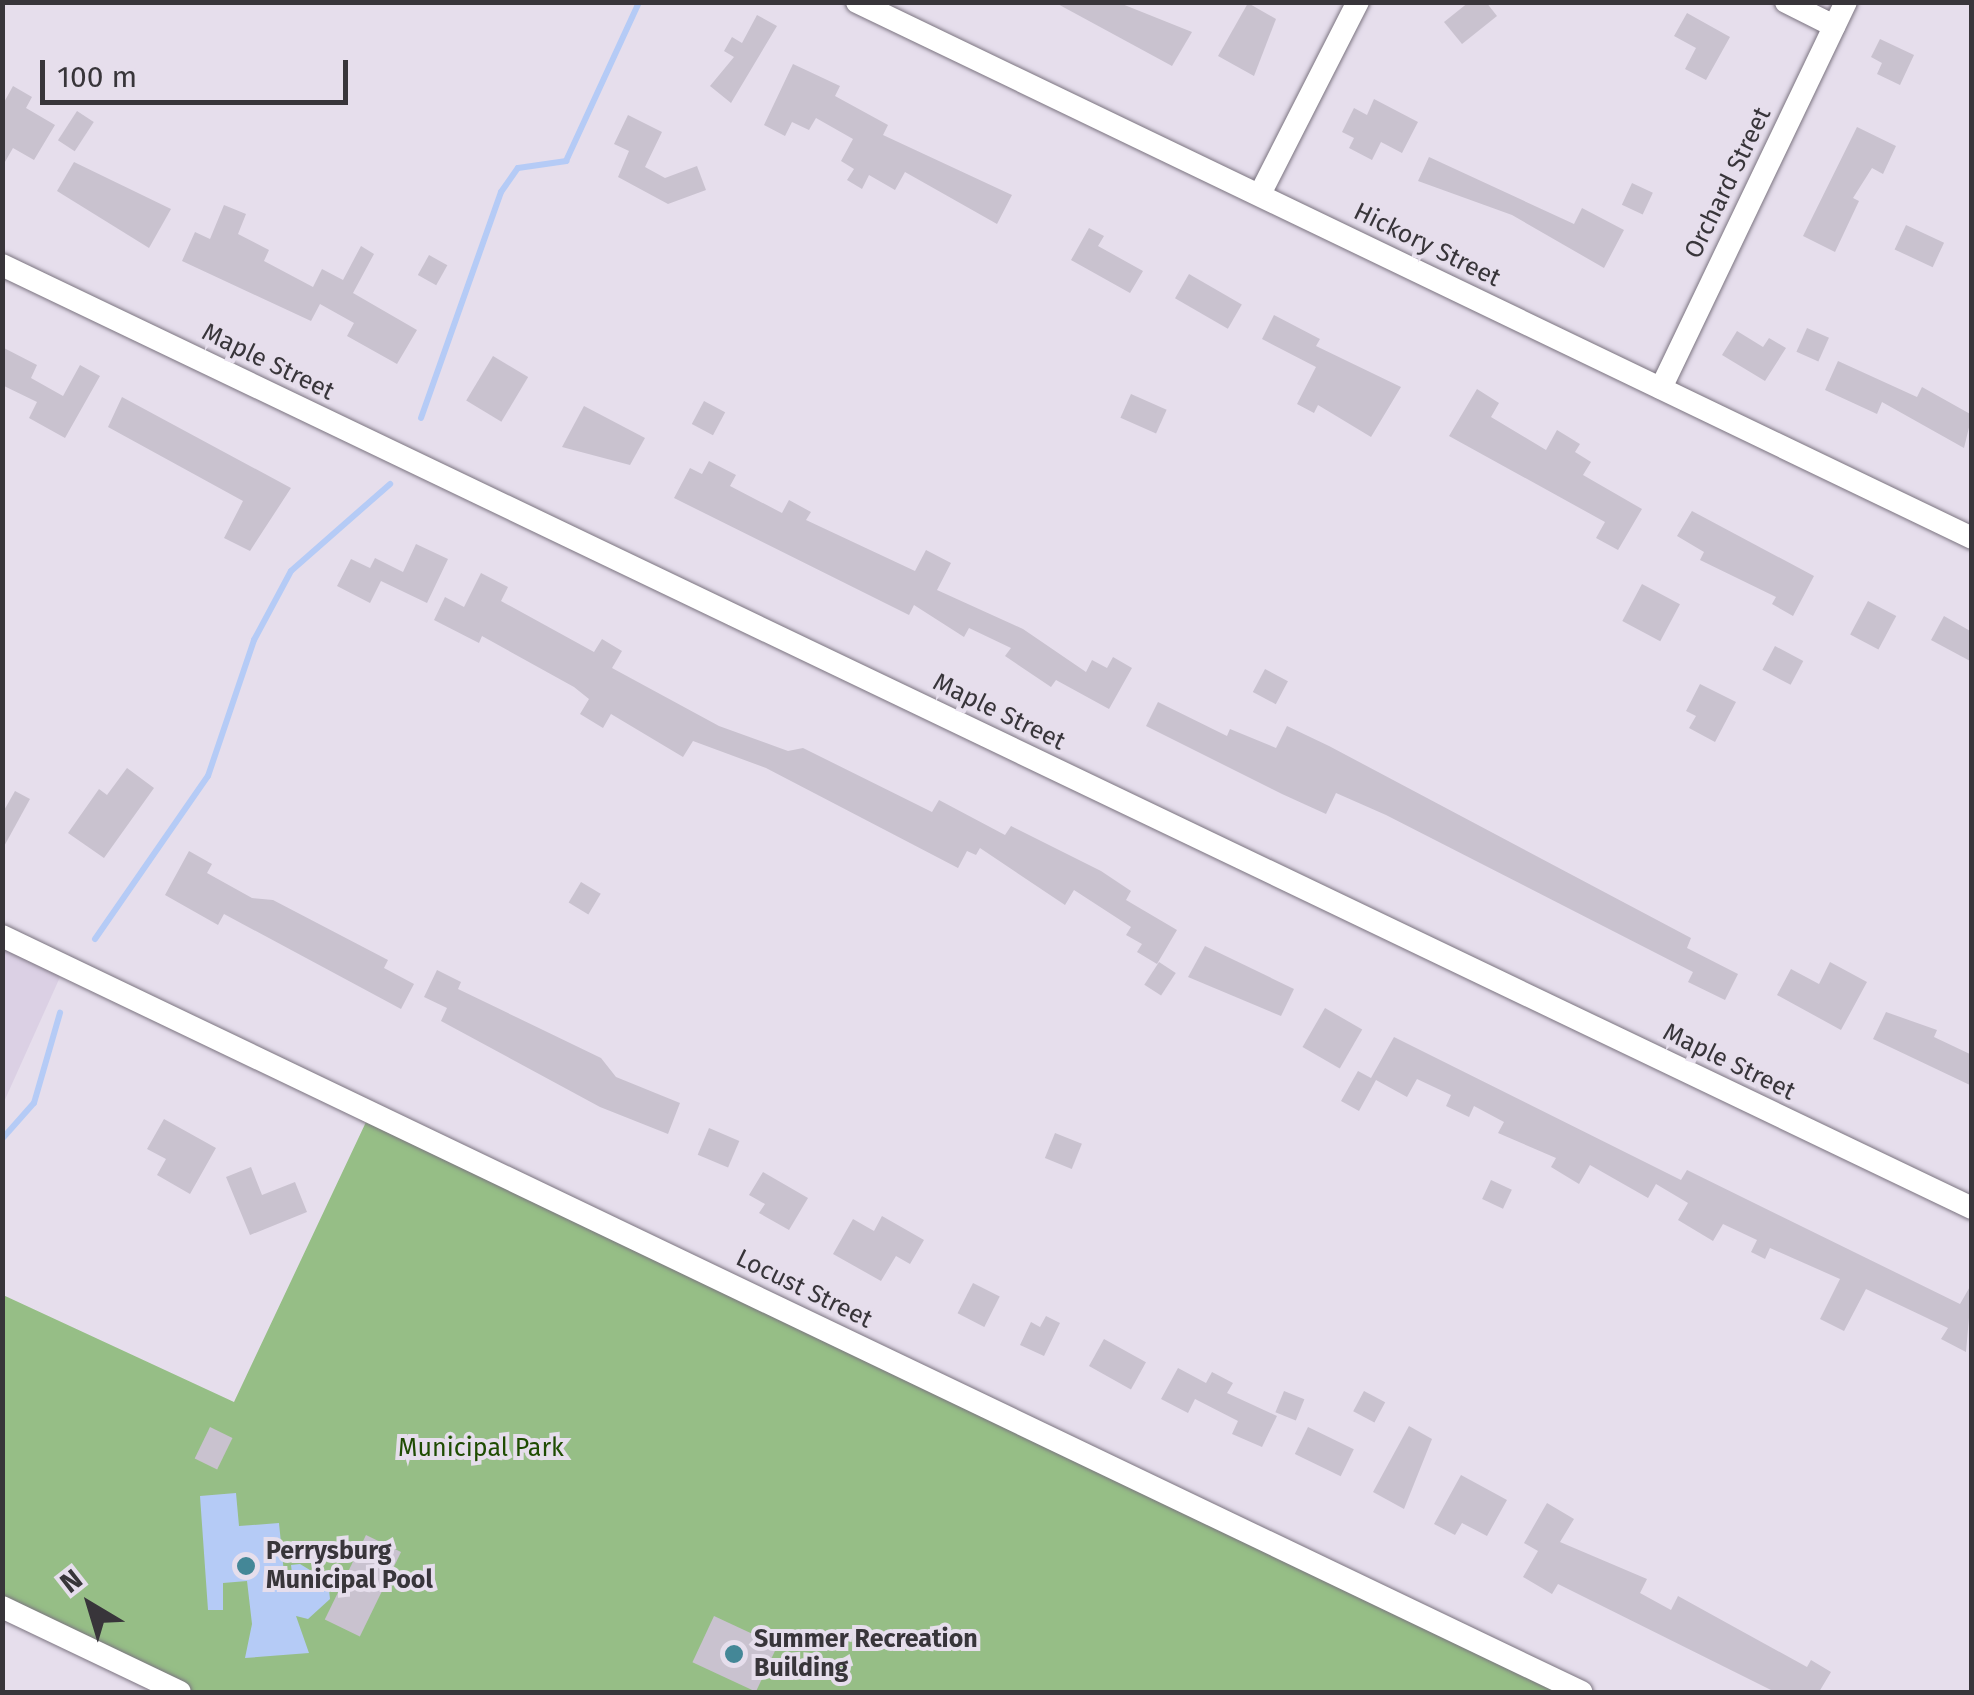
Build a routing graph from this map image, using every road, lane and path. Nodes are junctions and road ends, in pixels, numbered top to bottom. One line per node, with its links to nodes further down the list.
1 (857, 2): 5 (street, Hickory Street)
2 (1358, 2): 7 (street)
3 (1786, 2): 6 (street)
4 (1846, 2): 6 (street, Orchard Street)
5 (899, 12): 7 (street, Hickory Street)
6 (1834, 26): 9 (street, Orchard Street)
7 (1260, 194): 9 (street, Hickory Street)
8 (2, 265): 12 (street, Maple Street)
9 (1661, 388): 10 (street, Hickory Street)
10 (1972, 538)
11 (2, 936): 15 (street, Locust Street)
12 (1972, 1208)
13 (2, 1607): 14 (street)
14 (180, 1692)
15 (1580, 1692)

